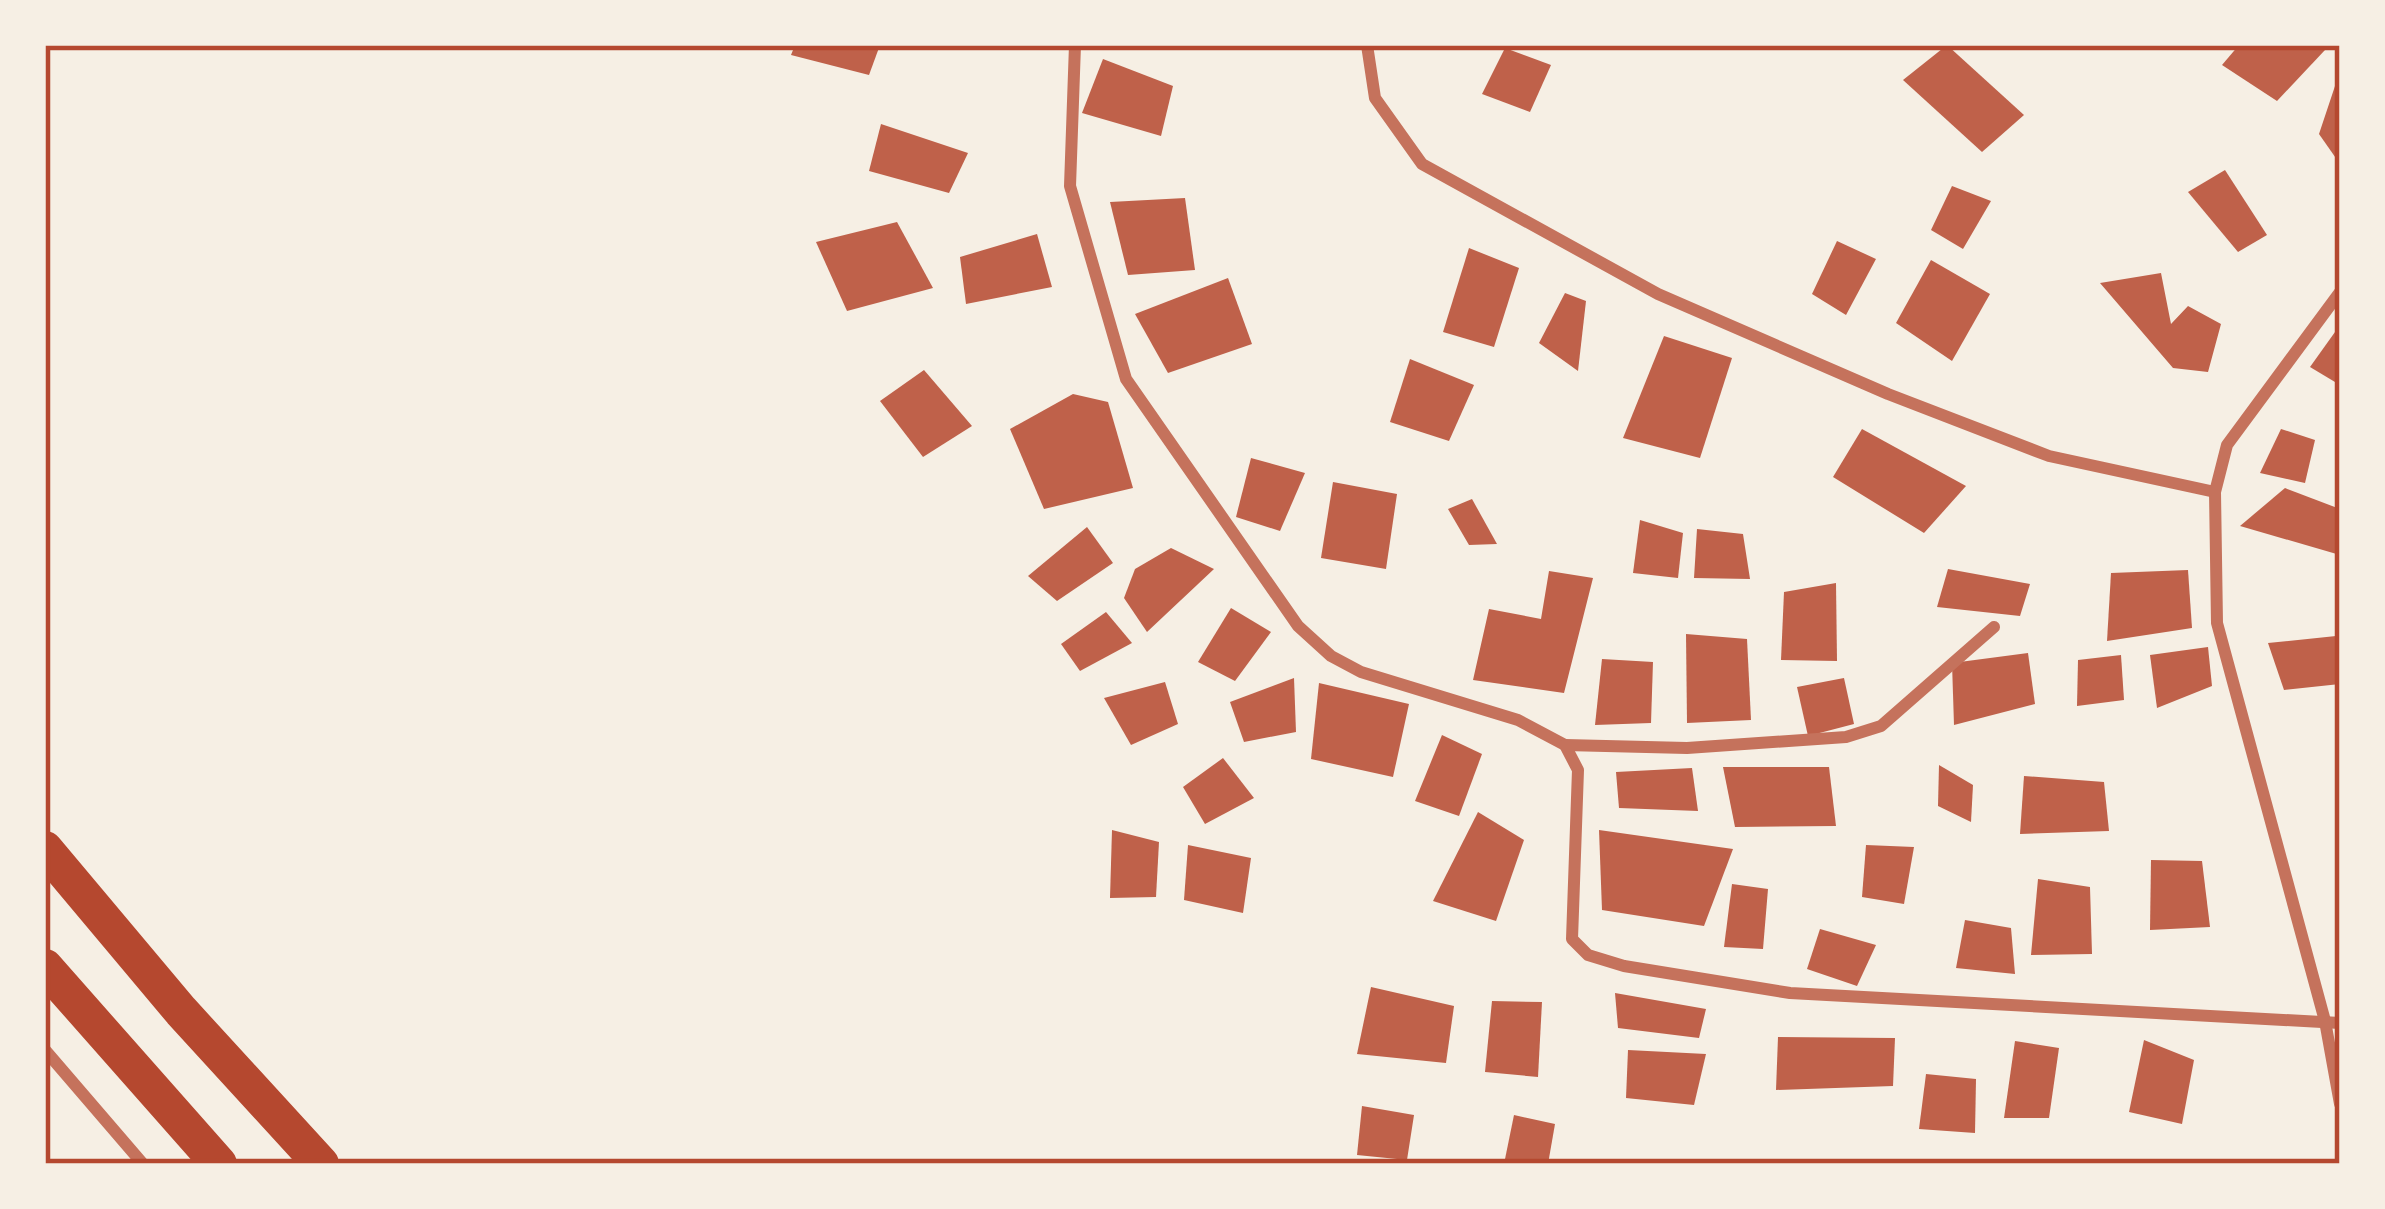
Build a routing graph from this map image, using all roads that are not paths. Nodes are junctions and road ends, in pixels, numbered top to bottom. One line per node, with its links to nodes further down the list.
1 (1075, 45): 6 (street)
2 (1367, 45): 4 (street)
3 (2340, 292): 4 (street)
4 (2215, 492): 9 (street)
5 (1994, 627): 6 (street)
6 (1565, 745): 9 (street)
7 (45, 849): 15 (highway)
8 (45, 967): 14 (highway)
9 (2325, 1021): 10 (street); 12 (street)
10 (2340, 1023)
11 (45, 1050): 13 (street)
12 (2340, 1104)
13 (143, 1164)
14 (219, 1164)
15 (321, 1164)

